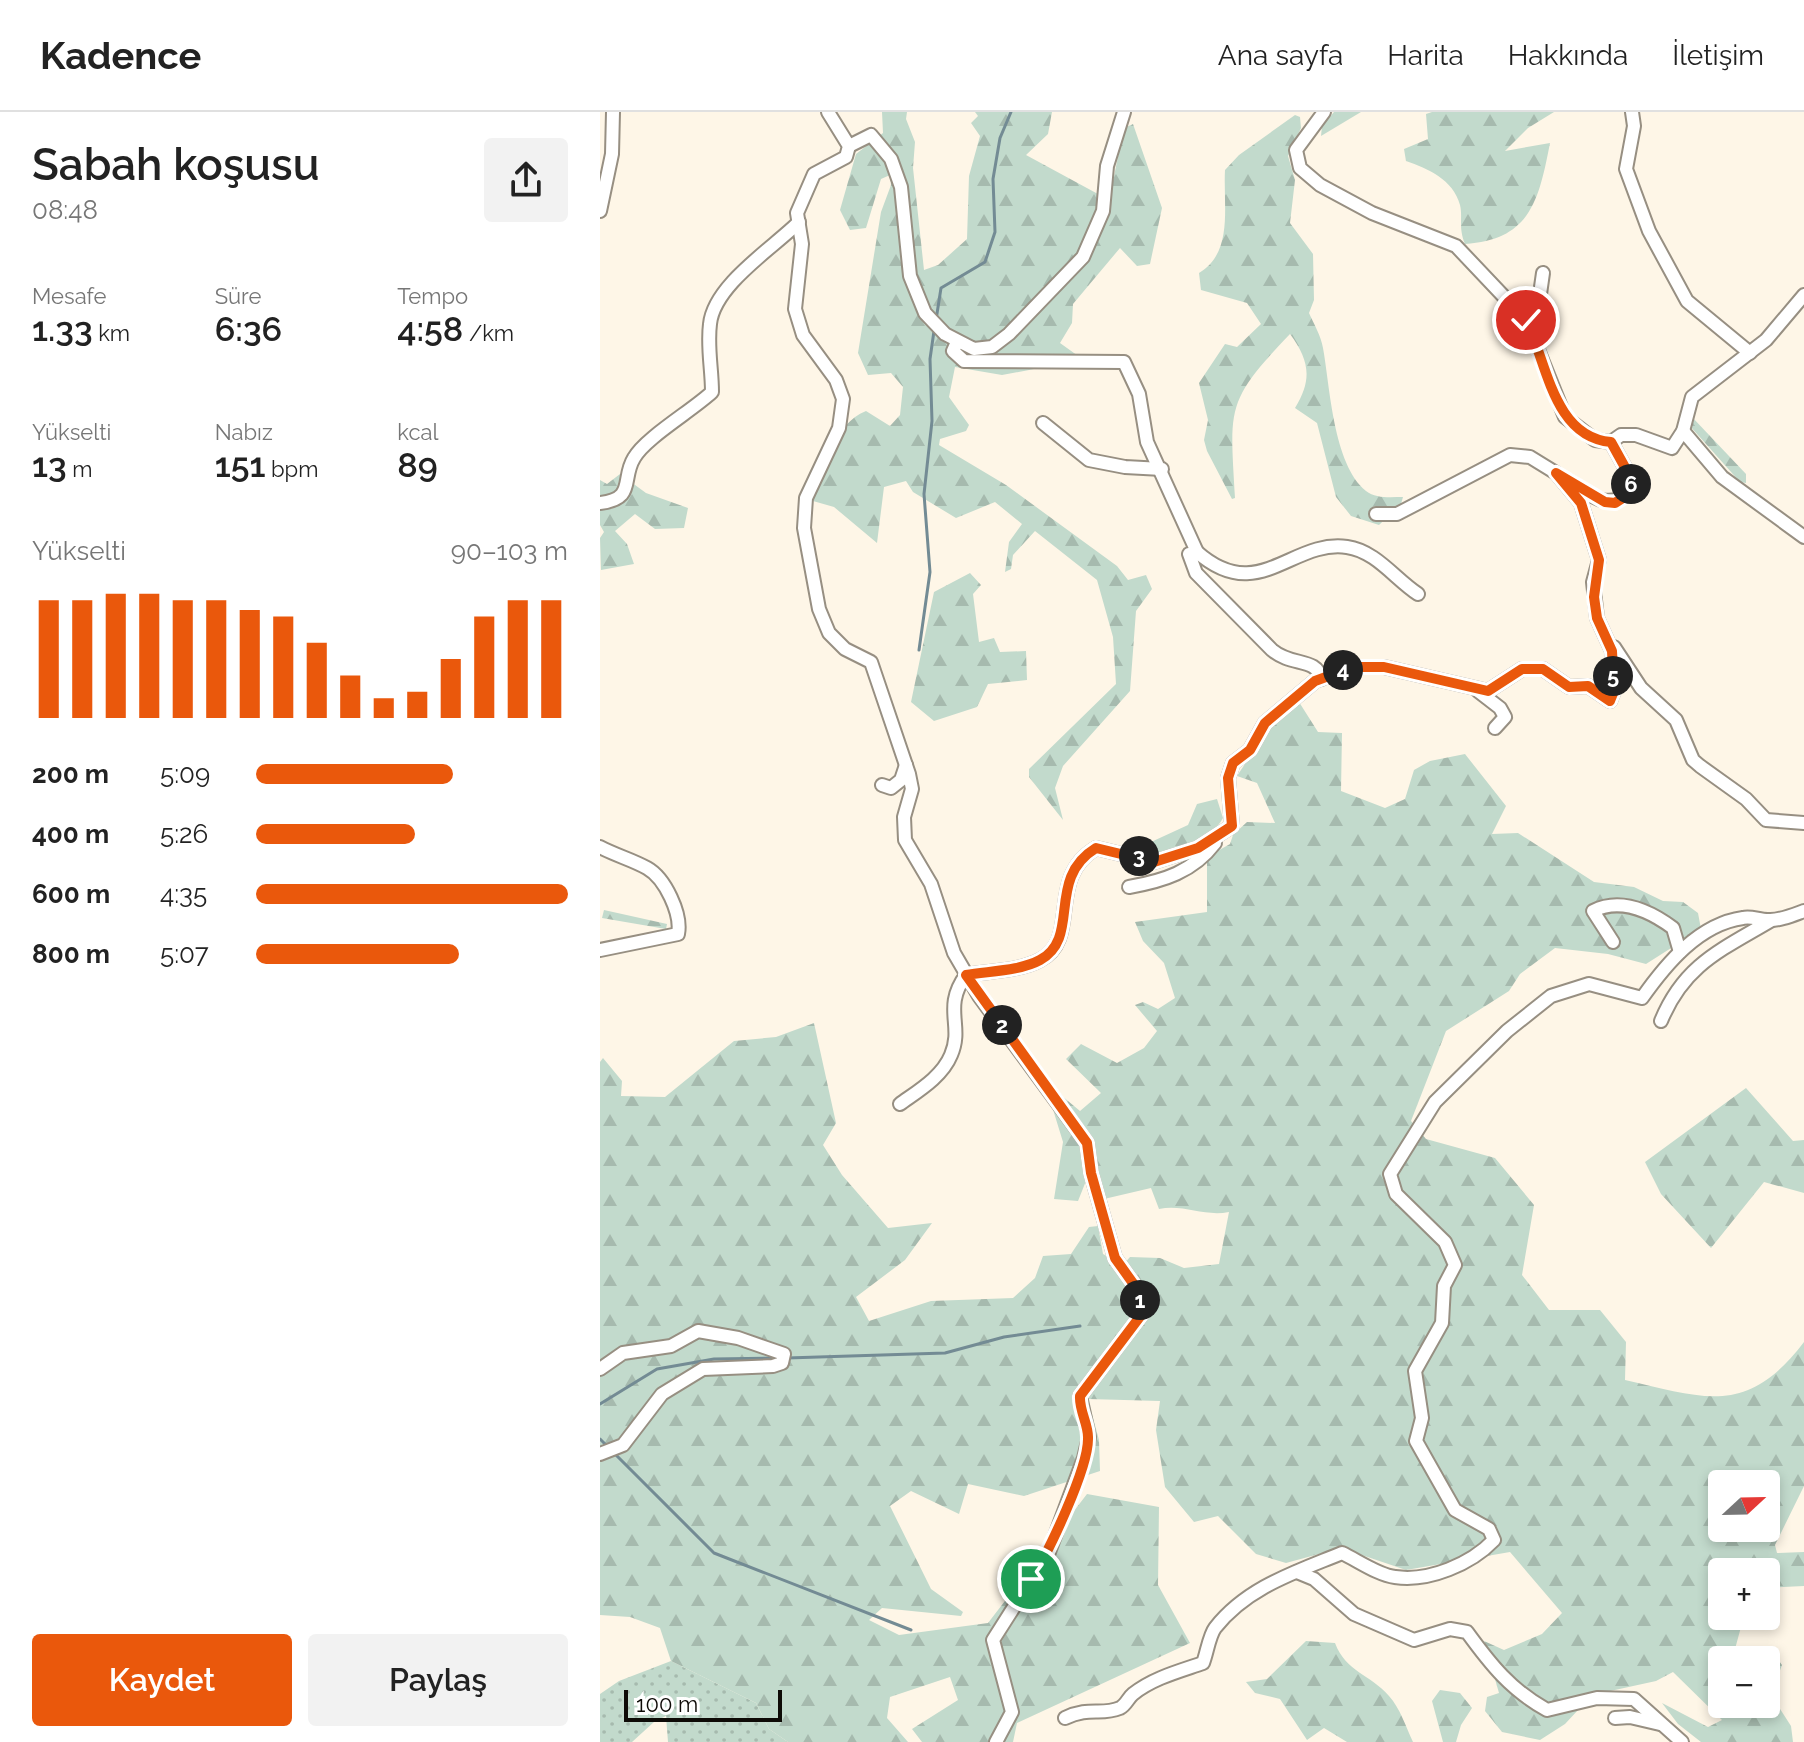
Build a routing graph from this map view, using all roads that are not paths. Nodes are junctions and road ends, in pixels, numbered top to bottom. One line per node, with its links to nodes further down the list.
1 (613, 112): 7 (street)
2 (828, 112): 6 (street)
3 (1124, 112): 12 (street)
4 (1324, 112): 11 (street)
5 (1632, 112): 13 (street)
6 (849, 146): 8 (street); 12 (street)
7 (600, 211)
8 (799, 222): 19 (street); 28 (street)
9 (1543, 273): 11 (street)
10 (1804, 295): 13 (street)
11 (1534, 336): 16 (street)
12 (957, 342): 17 (street)
13 (1750, 353): 15 (street)
14 (1043, 423): 17 (street)
15 (1683, 431): 16 (street); 21 (street)
16 (1611, 442): 18 (street)
17 (1162, 469): 22 (street)
18 (1556, 473): 20 (street); 24 (street)
19 (600, 503)
20 (1376, 514)
21 (1804, 537)
22 (1197, 552): 23 (street); 25 (street)
23 (1418, 594)
24 (1610, 641): 26 (street); 30 (street)
25 (1321, 679): 26 (street); 31 (street)
26 (1475, 689): 27 (street)
27 (1495, 728)
28 (906, 765): 29 (street); 39 (street)
29 (882, 785)
30 (1804, 823)
31 (1219, 837): 33 (street); 39 (street)
32 (600, 847): 37 (street)
33 (1129, 887)
34 (1804, 911): 35 (street)
35 (1770, 921): 38 (street); 40 (street)
36 (1613, 942): 38 (street)
37 (600, 950)
38 (1680, 952): 44 (street)
39 (966, 975): 41 (street); 48 (street)
40 (1661, 1021)
41 (900, 1104)
42 (600, 1369): 43 (street)
43 (600, 1454)
44 (1297, 1572): 45 (street); 47 (street)
45 (1065, 1718)
46 (1615, 1718): 47 (street)
47 (1663, 1725): 49 (street)
48 (996, 1742)
49 (1682, 1742)

